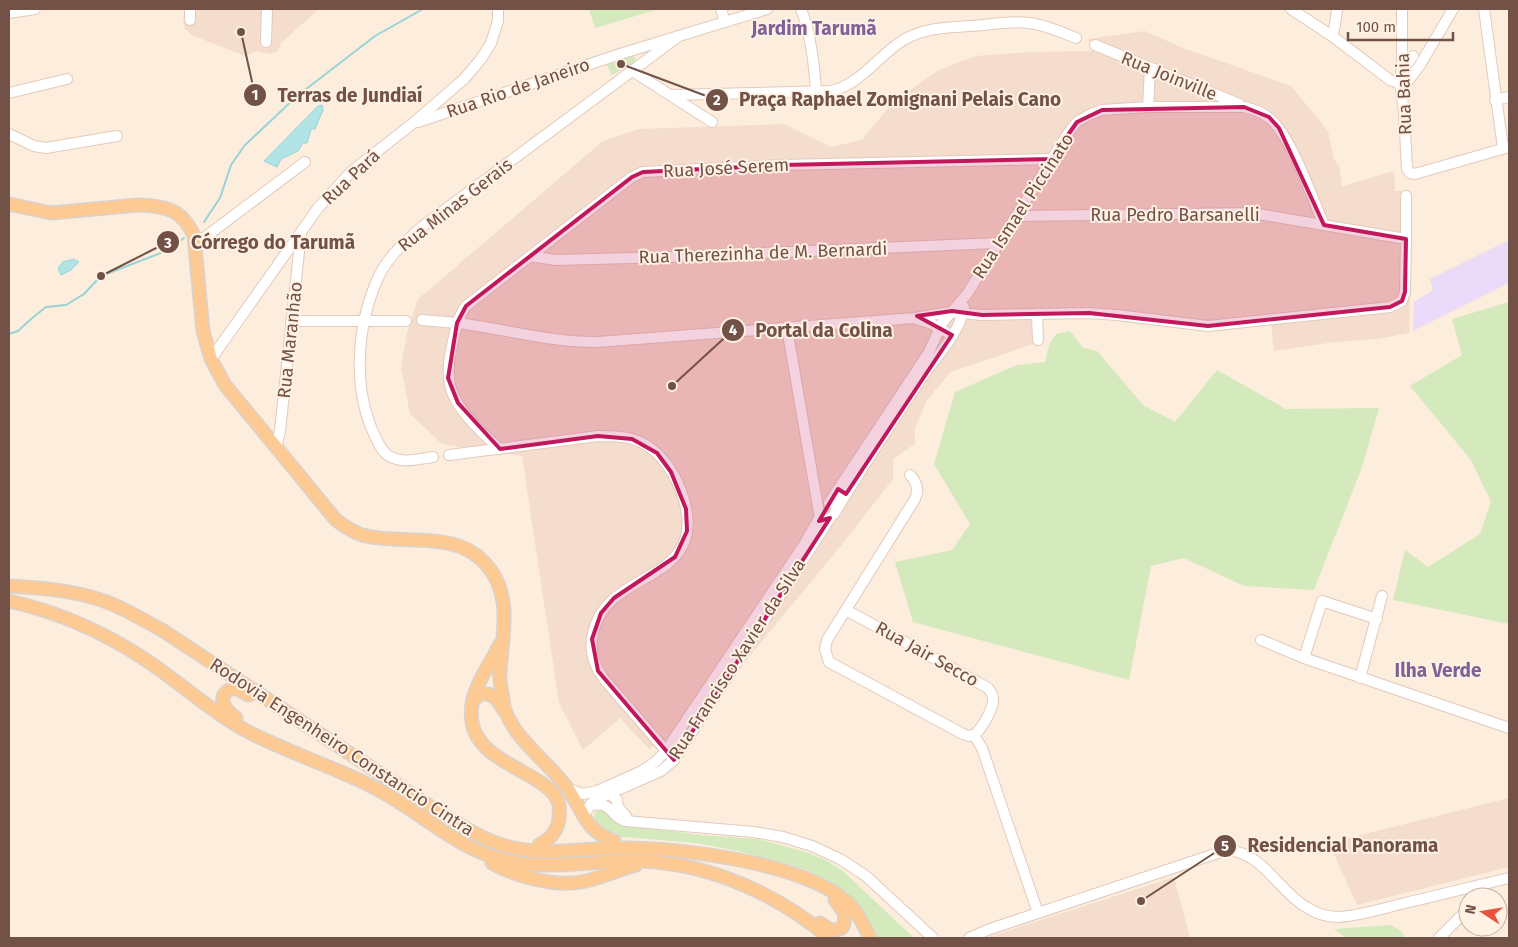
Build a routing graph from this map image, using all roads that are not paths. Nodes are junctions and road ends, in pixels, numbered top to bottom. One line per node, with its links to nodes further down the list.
1 (35, 9): 13 (street)
2 (190, 9): 14 (street)
3 (266, 9): 19 (street)
4 (498, 9): 38 (street, Rua Pará)
5 (721, 9): 15 (street)
6 (767, 9): 15 (street, Rua Rio de Janeiro)
7 (801, 9): 30 (street)
8 (1291, 9): 17 (street)
9 (1336, 9): 17 (street)
10 (1402, 9): 20 (street, Rua Bahia)
11 (1452, 9): 23 (street)
12 (1484, 9): 35 (street)
13 (9, 13)
14 (190, 20)
15 (725, 22): 16 (street, Rua Rio de Janeiro)
16 (679, 36): 25 (street, Rua Minas Gerais); 38 (street, Rua Rio de Janeiro)
17 (1332, 36): 27 (street)
18 (1076, 38): 30 (street)
19 (266, 42)
20 (1402, 42): 22 (street); 26 (street, Rua Bahia)
21 (1094, 45): 24 (street, Rua Joinville)
22 (1413, 56): 23 (street); 26 (street)
23 (1420, 65): 29 (street)
24 (1150, 69): 36 (street); 37 (street, Rua Joinville)
25 (631, 70): 32 (street); 58 (street, Rua Minas Gerais)
26 (1402, 71): 27 (street); 29 (street, Rua Bahia)
27 (1387, 78): 29 (street)
28 (67, 79): 31 (street)
29 (1400, 84): 41 (street, Rua Bahia)
30 (816, 91): 33 (street)
31 (9, 93)
32 (671, 95): 33 (street); 33 (street)
33 (704, 95)
34 (1509, 98): 35 (street)
35 (1495, 100): 41 (street)
36 (1148, 107): 37 (street, Rua Ismael Piccinato); 42 (street, Rua Ismael Piccinato)
37 (1244, 107): 47 (street, Rua Ismael Piccinato)
38 (412, 124): 48 (street, Rua Pará)
39 (9, 134): 40 (street)
40 (117, 136)
41 (1506, 148)
42 (1051, 159): 46 (street, Rua Ismael Piccinato); 52 (street, Rua José Serem)
43 (305, 162): 51 (street)
44 (1406, 196): 49 (street)
45 (9, 204): 51 (main road)
46 (1016, 216): 47 (street, Rua Pedro Barsanelli); 50 (street, Rua Ismael Piccinato)
47 (1324, 225): 49 (street, Rua Pedro Barsanelli)
48 (301, 232): 61 (street, Rua Maranhão); 67 (street, Rua Pará)
49 (1406, 239): 55 (street)
50 (997, 243): 52 (street, Rua Therezinha de M. Bernardi); 53 (street, Rua Ismael Piccinato)
51 (196, 244): 67 (main road)
52 (530, 256): 62 (street, Rua José Serem)
53 (967, 294): 54 (street, Rua Ismael Piccinato); 56 (street, Rua Ismael Piccinato)
54 (950, 312): 56 (street); 57 (street); 64 (street, Rua Francisco Xavier da Silva)
55 (1037, 314): 56 (street); 66 (street)
56 (962, 317): 65 (street, Rua Francisco Xavier da Silva)
57 (915, 318): 63 (street); 64 (street)
58 (364, 320): 59 (street); 61 (street); 71 (street, Rua Minas Gerais)
59 (406, 320)
60 (422, 320): 62 (street)
61 (291, 321): 68 (street, Rua Maranhão)
62 (457, 323): 63 (street); 69 (street)
63 (787, 328): 73 (street)
64 (940, 329): 65 (street); 74 (street, Rua Francisco Xavier da Silva)
65 (952, 335): 74 (street, Rua Francisco Xavier da Silva)
66 (1038, 340)
67 (212, 359): 68 (main road)
68 (276, 448): 82 (main road)
69 (500, 449): 70 (street); 90 (street)
70 (449, 455)
71 (434, 456)
72 (910, 475): 80 (street)
73 (815, 482): 75 (street); 76 (street)
74 (842, 492): 75 (street, Rua Francisco Xavier da Silva); 76 (street, Rua Francisco Xavier da Silva)
75 (829, 503): 76 (street)
76 (826, 515): 90 (street, Rua Francisco Xavier da Silva); 91 (street, Rua Francisco Xavier da Silva)
77 (9, 586): 92 (main road, Rodovia Engenheiro Constancio Cintra)
78 (1382, 596): 81 (street)
79 (9, 601): 101 (main road, Rodovia Engenheiro Constancio Cintra)
80 (846, 610): 89 (street, Rua Jair Secco); 89 (street)
81 (1377, 619): 84 (street); 85 (street)
82 (502, 639): 86 (main road); 87 (main road)
83 (1261, 640): 84 (street)
84 (1304, 658): 85 (street)
85 (1360, 678): 88 (street)
86 (473, 701): 87 (main road); 100 (main road)
87 (505, 712): 94 (main road)
88 (1509, 728)
89 (974, 735): 107 (street)
90 (665, 752): 91 (street); 95 (street, Rua Francisco Xavier da Silva)
91 (674, 760): 95 (street, Rua Francisco Xavier da Silva)
92 (378, 772): 93 (main road, Rodovia Engenheiro Constancio Cintra); 104 (main road)
93 (399, 786): 100 (main road); 102 (main road, Rodovia Engenheiro Constancio Cintra)
94 (568, 789): 95 (street, Rua Francisco Xavier da Silva); 97 (main road)
95 (610, 794): 96 (street, Rua Francisco Xavier da Silva); 98 (street)
96 (590, 805): 97 (street); 98 (street)
97 (583, 817): 99 (main road)
98 (633, 821): 111 (street)
99 (614, 841): 100 (main road); 102 (main road)
100 (539, 845)
101 (470, 848): 103 (main road); 104 (main road, Rodovia Engenheiro Constancio Cintra)
102 (712, 855): 103 (main road); 110 (main road, Rodovia Engenheiro Constancio Cintra)
103 (652, 862): 104 (main road, Rodovia Engenheiro Constancio Cintra); 109 (main road, Rodovia Engenheiro Constancio Cintra)
104 (549, 866)
105 (1509, 878): 106 (street)
106 (1480, 885): 107 (street)
107 (1038, 913): 112 (street)
108 (1458, 918): 113 (street)
109 (829, 938)
110 (870, 938)
111 (933, 938)
112 (969, 938)
113 (1439, 938)

